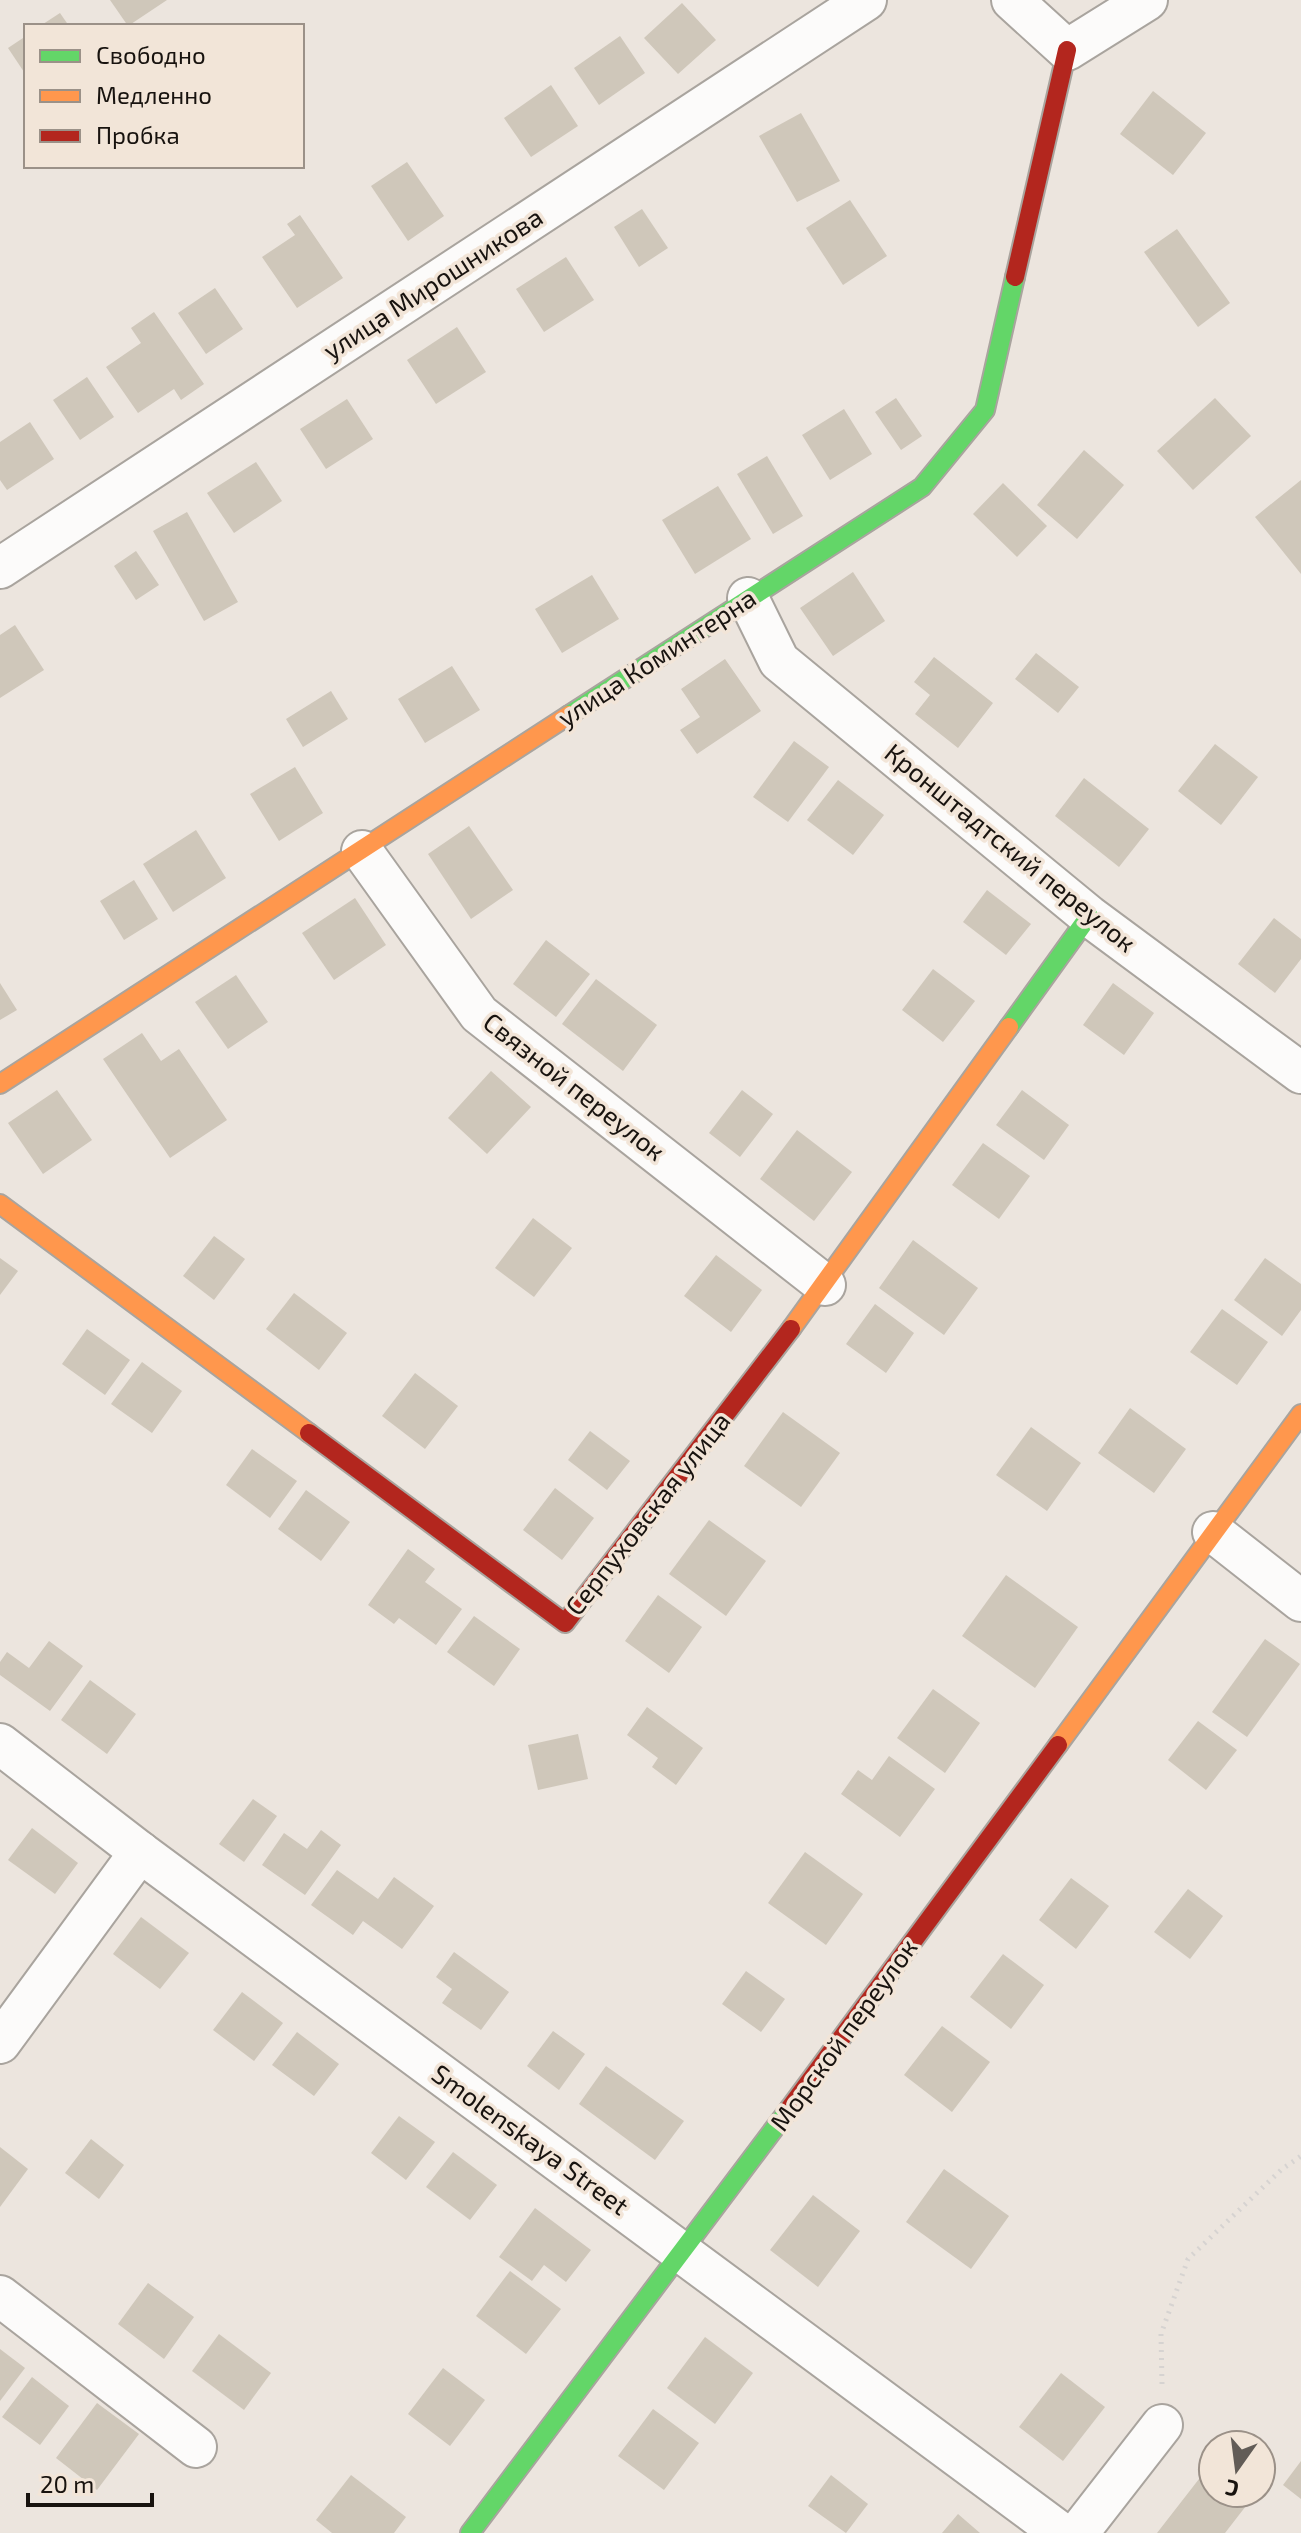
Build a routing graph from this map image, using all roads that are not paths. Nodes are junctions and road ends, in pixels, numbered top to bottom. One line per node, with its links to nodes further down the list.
1 (866, 0): 5 (street, улица Мирошникова)
2 (1012, 0): 4 (street)
3 (1147, 0): 4 (street)
4 (1067, 50): 6 (street, улица Коминтерна)
5 (0, 568)
6 (748, 598): 7 (street, улица Коминтерна); 8 (street, Кронштадтский переулок)
7 (362, 851): 10 (street, улица Коминтерна); 12 (street, Связной переулок)
8 (1089, 916): 9 (street, Кронштадтский переулок); 12 (street, Серпуховская улица)
9 (1301, 1073)
10 (0, 1084)
11 (0, 1204): 12 (street, Серпуховская улица)
12 (825, 1285)
13 (1301, 1414): 14 (street, Морской переулок)
14 (1213, 1532): 15 (street); 19 (street, Морской переулок)
15 (1301, 1601)
16 (0, 1744): 17 (street, Smolenskaya Street)
17 (140, 1852): 18 (street); 19 (street, Smolenskaya Street)
18 (0, 2043)
19 (683, 2253): 23 (street, Морской переулок); 24 (street, Smolenskaya Street)
20 (0, 2296): 22 (street)
21 (1162, 2425): 25 (street)
22 (196, 2447)
23 (470, 2533)
24 (1061, 2533)
25 (1078, 2533)

